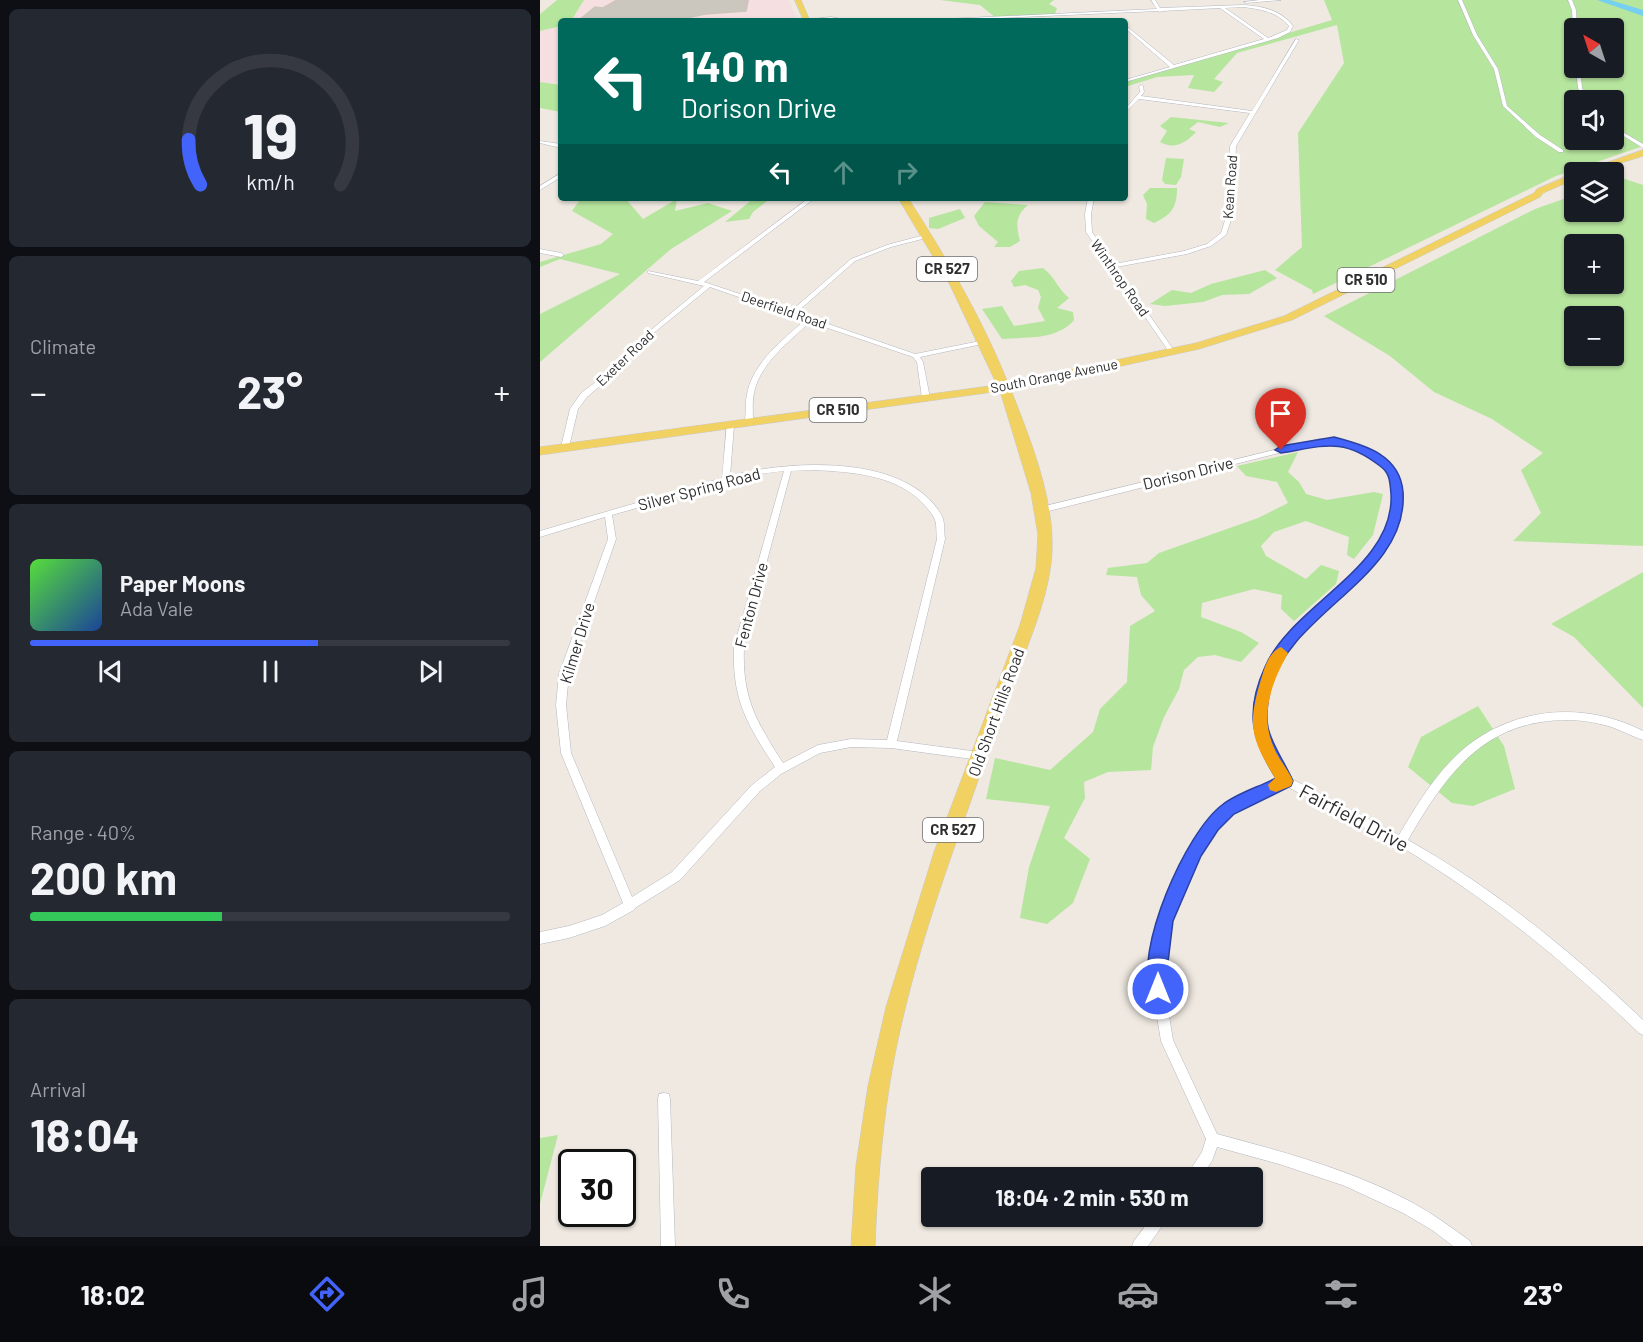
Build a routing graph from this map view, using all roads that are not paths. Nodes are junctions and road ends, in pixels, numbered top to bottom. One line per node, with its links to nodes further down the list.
1 (798, 0): 11 (main road)
2 (1153, 0): 9 (street)
3 (1279, 0): 6 (street)
4 (1460, 0): 28 (street)
5 (1570, 0): 14 (street)
6 (1226, 1): 8 (street)
7 (1221, 7): 8 (street); 9 (street); 16 (street)
8 (1227, 7): 16 (street)
9 (1160, 11): 10 (street)
10 (1110, 13): 12 (street); 13 (street)
11 (806, 18)
12 (1021, 18)
13 (1116, 18)
14 (1574, 18)
15 (1128, 29): 18 (street)
16 (1268, 40): 18 (street)
17 (1297, 40): 23 (street, Kean Road)
18 (1173, 67): 19 (street)
19 (1128, 80)
20 (1141, 86): 21 (street)
21 (1137, 97): 22 (street); 23 (street)
22 (1128, 108)
23 (1252, 112): 44 (street, Kean Road)
24 (1624, 134): 27 (street)
25 (540, 142): 26 (street)
26 (558, 145)
27 (1643, 146)
28 (1561, 151)
29 (1643, 153): 31 (main road)
30 (1643, 159): 32 (main road)
31 (1616, 162)
32 (1624, 165)
33 (558, 177): 36 (street)
34 (1564, 181): 37 (main road, South Orange Avenue)
35 (1564, 187): 37 (main road, South Orange Avenue / CR 510)
36 (540, 188)
37 (1537, 195): 51 (main road, South Orange Avenue / CR 510)
38 (808, 201): 46 (street)
39 (905, 201): 41 (main road, Old Short Hills Road / CR 527)
40 (1090, 201): 44 (street, Winthrop Road)
41 (928, 236): 48 (street); 50 (main road, Old Short Hills Road / CR 527)
42 (540, 251): 43 (street)
43 (561, 255)
44 (1112, 266): 51 (street, Winthrop Road)
45 (650, 272): 46 (street, Deerfield Road)
46 (700, 282): 47 (street, Deerfield Road)
47 (709, 285): 48 (street, Deerfield Road); 57 (street, Exeter Road)
48 (793, 312): 49 (street, Deerfield Road)
49 (811, 318): 52 (street, Deerfield Road); 55 (street)
50 (985, 342): 52 (street); 53 (main road, Old Short Hills Road / CR 527)
51 (1172, 352): 53 (main road, South Orange Avenue / CR 510)
52 (915, 356): 54 (street)
53 (1006, 387): 54 (main road, South Orange Avenue / CR 510); 61 (main road, Old Short Hills Road / CR 527)
54 (926, 398): 55 (main road, South Orange Avenue / CR 510)
55 (749, 422): 56 (main road, South Orange Avenue / CR 510)
56 (730, 425): 57 (main road, South Orange Avenue / CR 510); 60 (street)
57 (565, 447): 58 (main road, South Orange Avenue / CR 510)
58 (540, 450)
59 (788, 469): 60 (street, Silver Spring Road); 65 (street, Silver Spring Road); 67 (street, Fenton Drive)
60 (726, 480): 62 (street, Silver Spring Road)
61 (1041, 510): 66 (main road, Old Short Hills Road / CR 527); 68 (street, Dorison Drive)
62 (608, 513): 63 (street, Silver Spring Road); 70 (street, Kilmer Drive)
63 (540, 534)
64 (1643, 736): 69 (street)
65 (891, 744): 66 (street); 67 (street)
66 (979, 756): 78 (main road, Old Short Hills Road / CR 527)
67 (782, 769): 70 (street)
68 (1286, 781): 69 (street, Fairfield Drive); 74 (street, Fairfield Drive)
69 (1400, 843): 72 (street, Fairfield Drive)
70 (630, 906): 71 (street)
71 (540, 938)
72 (1643, 1029)
73 (664, 1099): 77 (street)
74 (1213, 1139): 75 (street); 80 (street)
75 (1200, 1167)
76 (1153, 1227): 79 (street)
77 (668, 1246)
78 (863, 1246)
79 (1138, 1246)
80 (1465, 1246)

